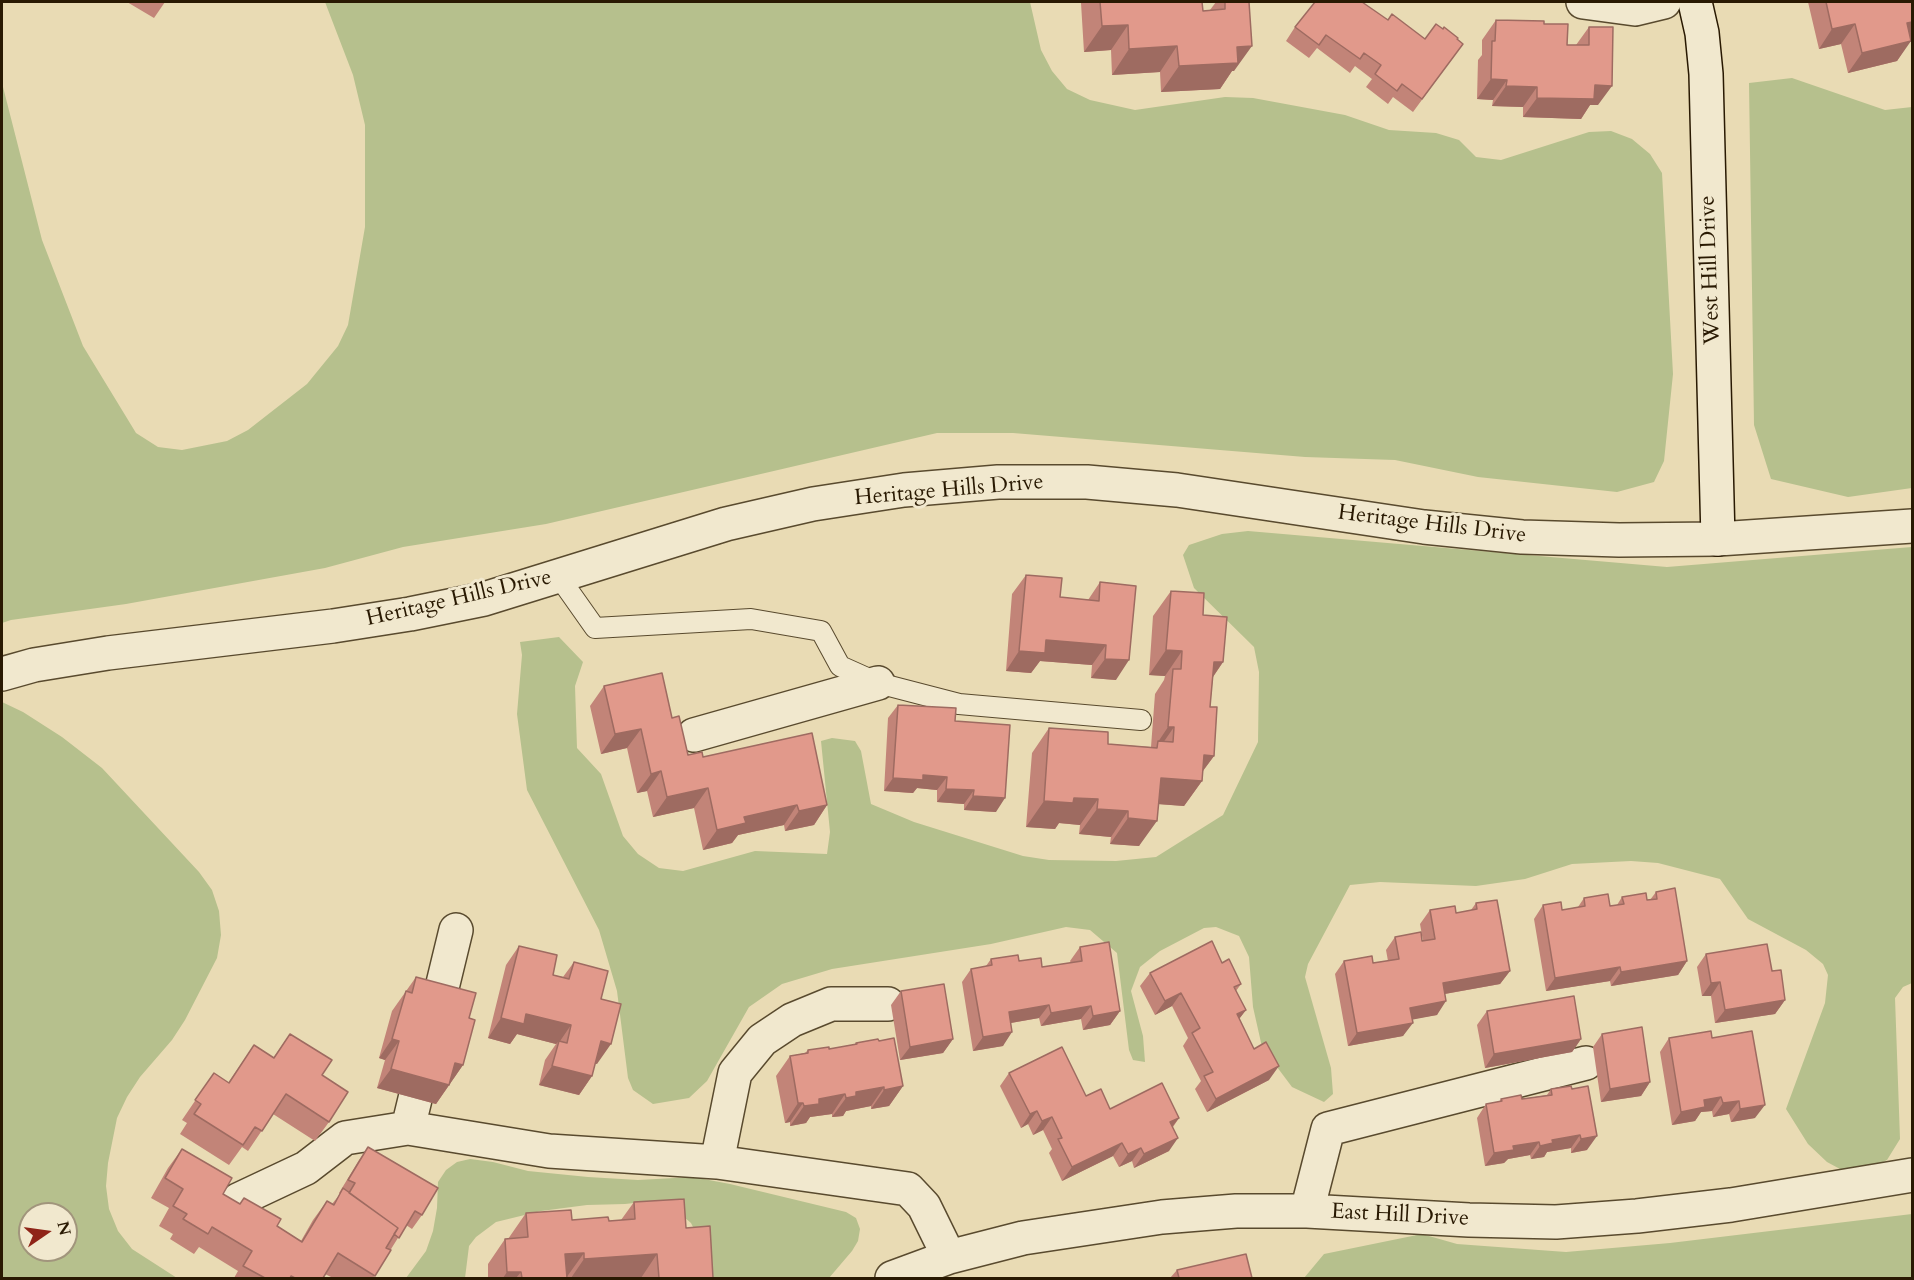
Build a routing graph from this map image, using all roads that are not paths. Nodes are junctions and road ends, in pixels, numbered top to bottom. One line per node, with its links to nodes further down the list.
1 (1583, 2): 2 (street)
2 (1664, 2)
3 (1695, 2): 5 (street, West Hill Drive)
4 (1912, 526): 5 (street, Heritage Hills Drive)
5 (1718, 539): 6 (street, Heritage Hills Drive)
6 (559, 577): 7 (street, Heritage Hills Drive); 8 (lane)
7 (2, 674)
8 (878, 683): 9 (lane); 10 (street)
9 (1141, 720)
10 (694, 735)
11 (456, 930): 14 (street)
12 (888, 1004): 15 (street)
13 (1586, 1063): 18 (street)
14 (408, 1128): 15 (street); 17 (street)
15 (717, 1162): 19 (street)
16 (1912, 1175): 18 (street, East Hill Drive)
17 (238, 1200)
18 (1307, 1211): 19 (street, East Hill Drive)
19 (949, 1257): 20 (street, East Hill Drive)
20 (892, 1278)

